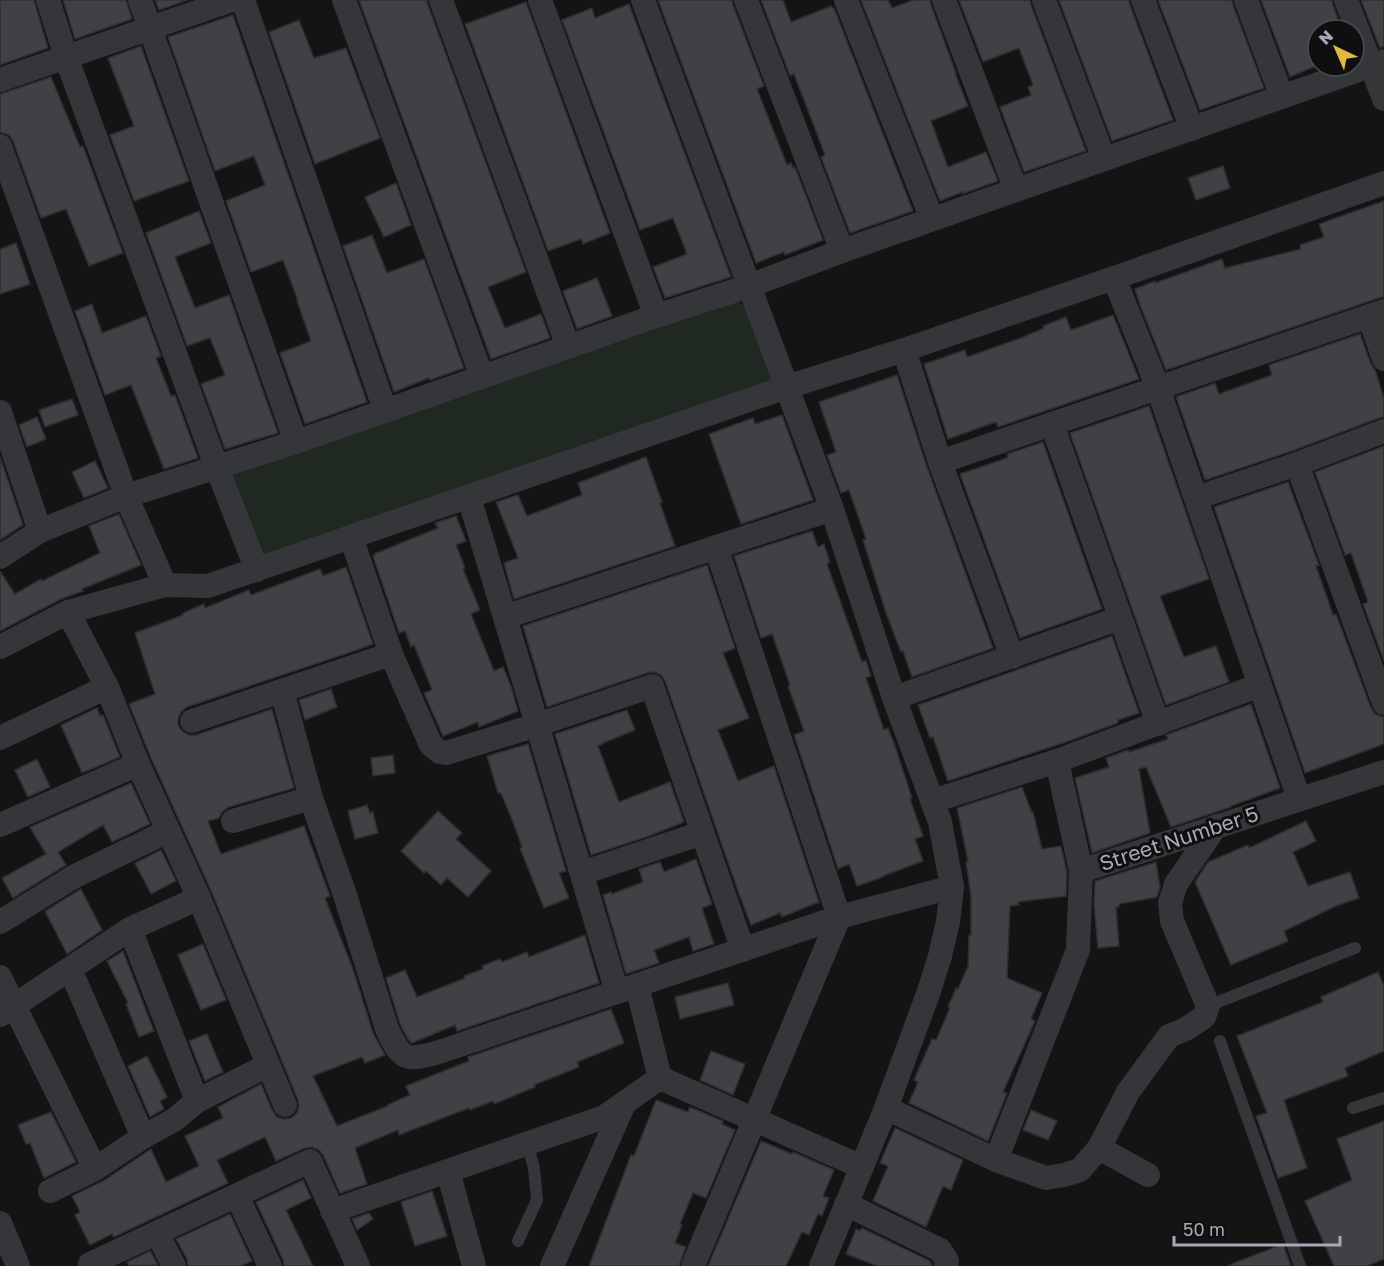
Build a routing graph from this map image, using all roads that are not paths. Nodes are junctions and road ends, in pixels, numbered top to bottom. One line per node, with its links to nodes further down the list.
1 (48, 0): 17 (street)
2 (140, 0): 16 (street)
3 (232, 0): 16 (street)
4 (243, 0): 39 (street)
5 (344, 0): 36 (street)
6 (441, 0): 33 (street)
7 (540, 0): 32 (street)
8 (643, 0): 30 (street)
9 (746, 0): 28 (street)
10 (846, 0): 27 (street)
11 (944, 0): 26 (street)
12 (1044, 0): 24 (street)
13 (1143, 0): 22 (street)
14 (1246, 0): 20 (street)
15 (1346, 0): 18 (street)
16 (150, 28): 17 (street); 43 (street)
17 (66, 57): 19 (street); 46 (street)
18 (1378, 63): 20 (street); 21 (street)
19 (0, 80)
20 (1282, 97): 22 (street)
21 (1384, 99)
22 (1192, 129): 24 (street)
23 (0, 146): 47 (street)
24 (1104, 159): 26 (street)
25 (1384, 183): 29 (street)
26 (1016, 190): 27 (street)
27 (932, 219): 28 (street)
28 (842, 251): 30 (street)
29 (1113, 279): 34 (street); 38 (street)
30 (749, 286): 32 (street); 37 (street)
31 (1377, 314): 35 (street); 38 (street)
32 (656, 316): 33 (street)
33 (568, 346): 36 (street)
34 (904, 350): 37 (street); 44 (street)
35 (1384, 358)
36 (482, 377): 39 (street)
37 (787, 387): 48 (street); 50 (street)
38 (1158, 388): 41 (street); 49 (street)
39 (385, 410): 43 (street)
40 (0, 412): 51 (street)
41 (1052, 424): 44 (street); 59 (street)
42 (1384, 431): 45 (street)
43 (296, 442): 46 (street)
44 (940, 462): 62 (street)
45 (1297, 464): 49 (street); 67 (street)
46 (216, 468): 47 (street); 55 (street)
47 (126, 496): 51 (street); 56 (street)
48 (469, 497): 52 (street); 58 (street)
49 (1196, 498): 63 (street)
50 (832, 509): 53 (street); 66 (street)
51 (40, 531): 54 (street)
52 (351, 537): 55 (street); 61 (street)
53 (716, 547): 58 (street); 87 (street)
54 (0, 557)
55 (257, 570): 56 (street)
56 (165, 585): 57 (street)
57 (68, 612): 60 (street); 64 (street)
58 (505, 617): 70 (street)
59 (1120, 618): 62 (street); 69 (street)
60 (0, 647)
61 (391, 654): 65 (street); 70 (street)
62 (1012, 657): 66 (street)
63 (1260, 685): 69 (street); 76 (street)
64 (107, 687): 71 (street); 73 (street)
65 (282, 691): 68 (street); 75 (street)
66 (894, 698): 77 (street)
67 (1384, 703)
68 (192, 721)
69 (1158, 724): 72 (street)
70 (537, 725): 82 (street); 84 (street)
71 (0, 738)
72 (1057, 761): 77 (street); 83 (street, Street Number 5)
73 (138, 764): 79 (street); 81 (street)
74 (1384, 772): 76 (street, Street Number 5)
75 (311, 798): 78 (street); 94 (street)
76 (1299, 799): 80 (street, Street Number 5)
77 (933, 801): 85 (street)
78 (233, 821)
79 (0, 825)
80 (1216, 826): 83 (street, Street Number 5); 95 (street)
81 (168, 831): 86 (street); 88 (street)
82 (702, 833): 84 (street); 91 (street)
83 (1081, 871): 110 (street)
84 (582, 873): 94 (street)
85 (952, 887): 87 (street); 104 (street)
86 (199, 898): 89 (street); 98 (street)
87 (839, 917): 91 (street); 106 (street)
88 (0, 922)
89 (130, 929): 92 (street); 101 (street)
90 (1355, 948): 95 (lane)
91 (743, 950): 94 (street)
92 (70, 969): 96 (street); 107 (street)
93 (0, 977): 96 (street)
94 (627, 989): 99 (street)
95 (1208, 1006): 109 (street)
96 (7, 1010): 112 (street)
97 (1220, 1041): 132 (lane)
98 (268, 1065): 101 (street); 103 (street)
99 (660, 1078): 102 (street); 106 (street)
100 (1384, 1098): 105 (lane)
101 (197, 1101): 107 (street)
102 (624, 1104): 108 (street); 128 (street)
103 (285, 1105)
104 (886, 1108): 110 (street); 111 (street)
105 (1353, 1108)
106 (755, 1119): 111 (street); 129 (street)
107 (143, 1137): 112 (street)
108 (527, 1143): 113 (street); 121 (lane)
109 (1099, 1148): 110 (street); 114 (street)
110 (996, 1160)
111 (862, 1167): 117 (street)
112 (95, 1169): 115 (street)
113 (448, 1171): 118 (street); 127 (street)
114 (1148, 1175)
115 (50, 1191)
116 (237, 1196): 118 (street); 120 (street); 125 (street)
117 (846, 1204): 130 (street); 131 (street)
118 (332, 1211): 126 (street)
119 (0, 1223): 122 (street)
120 (157, 1233): 123 (street); 124 (street)
121 (518, 1241)
122 (18, 1266)
123 (91, 1266)
124 (174, 1266)
125 (270, 1266)
126 (358, 1266)
127 (474, 1266)
128 (552, 1266)
129 (693, 1266)
130 (821, 1266)
131 (946, 1266)
132 (1300, 1266)

